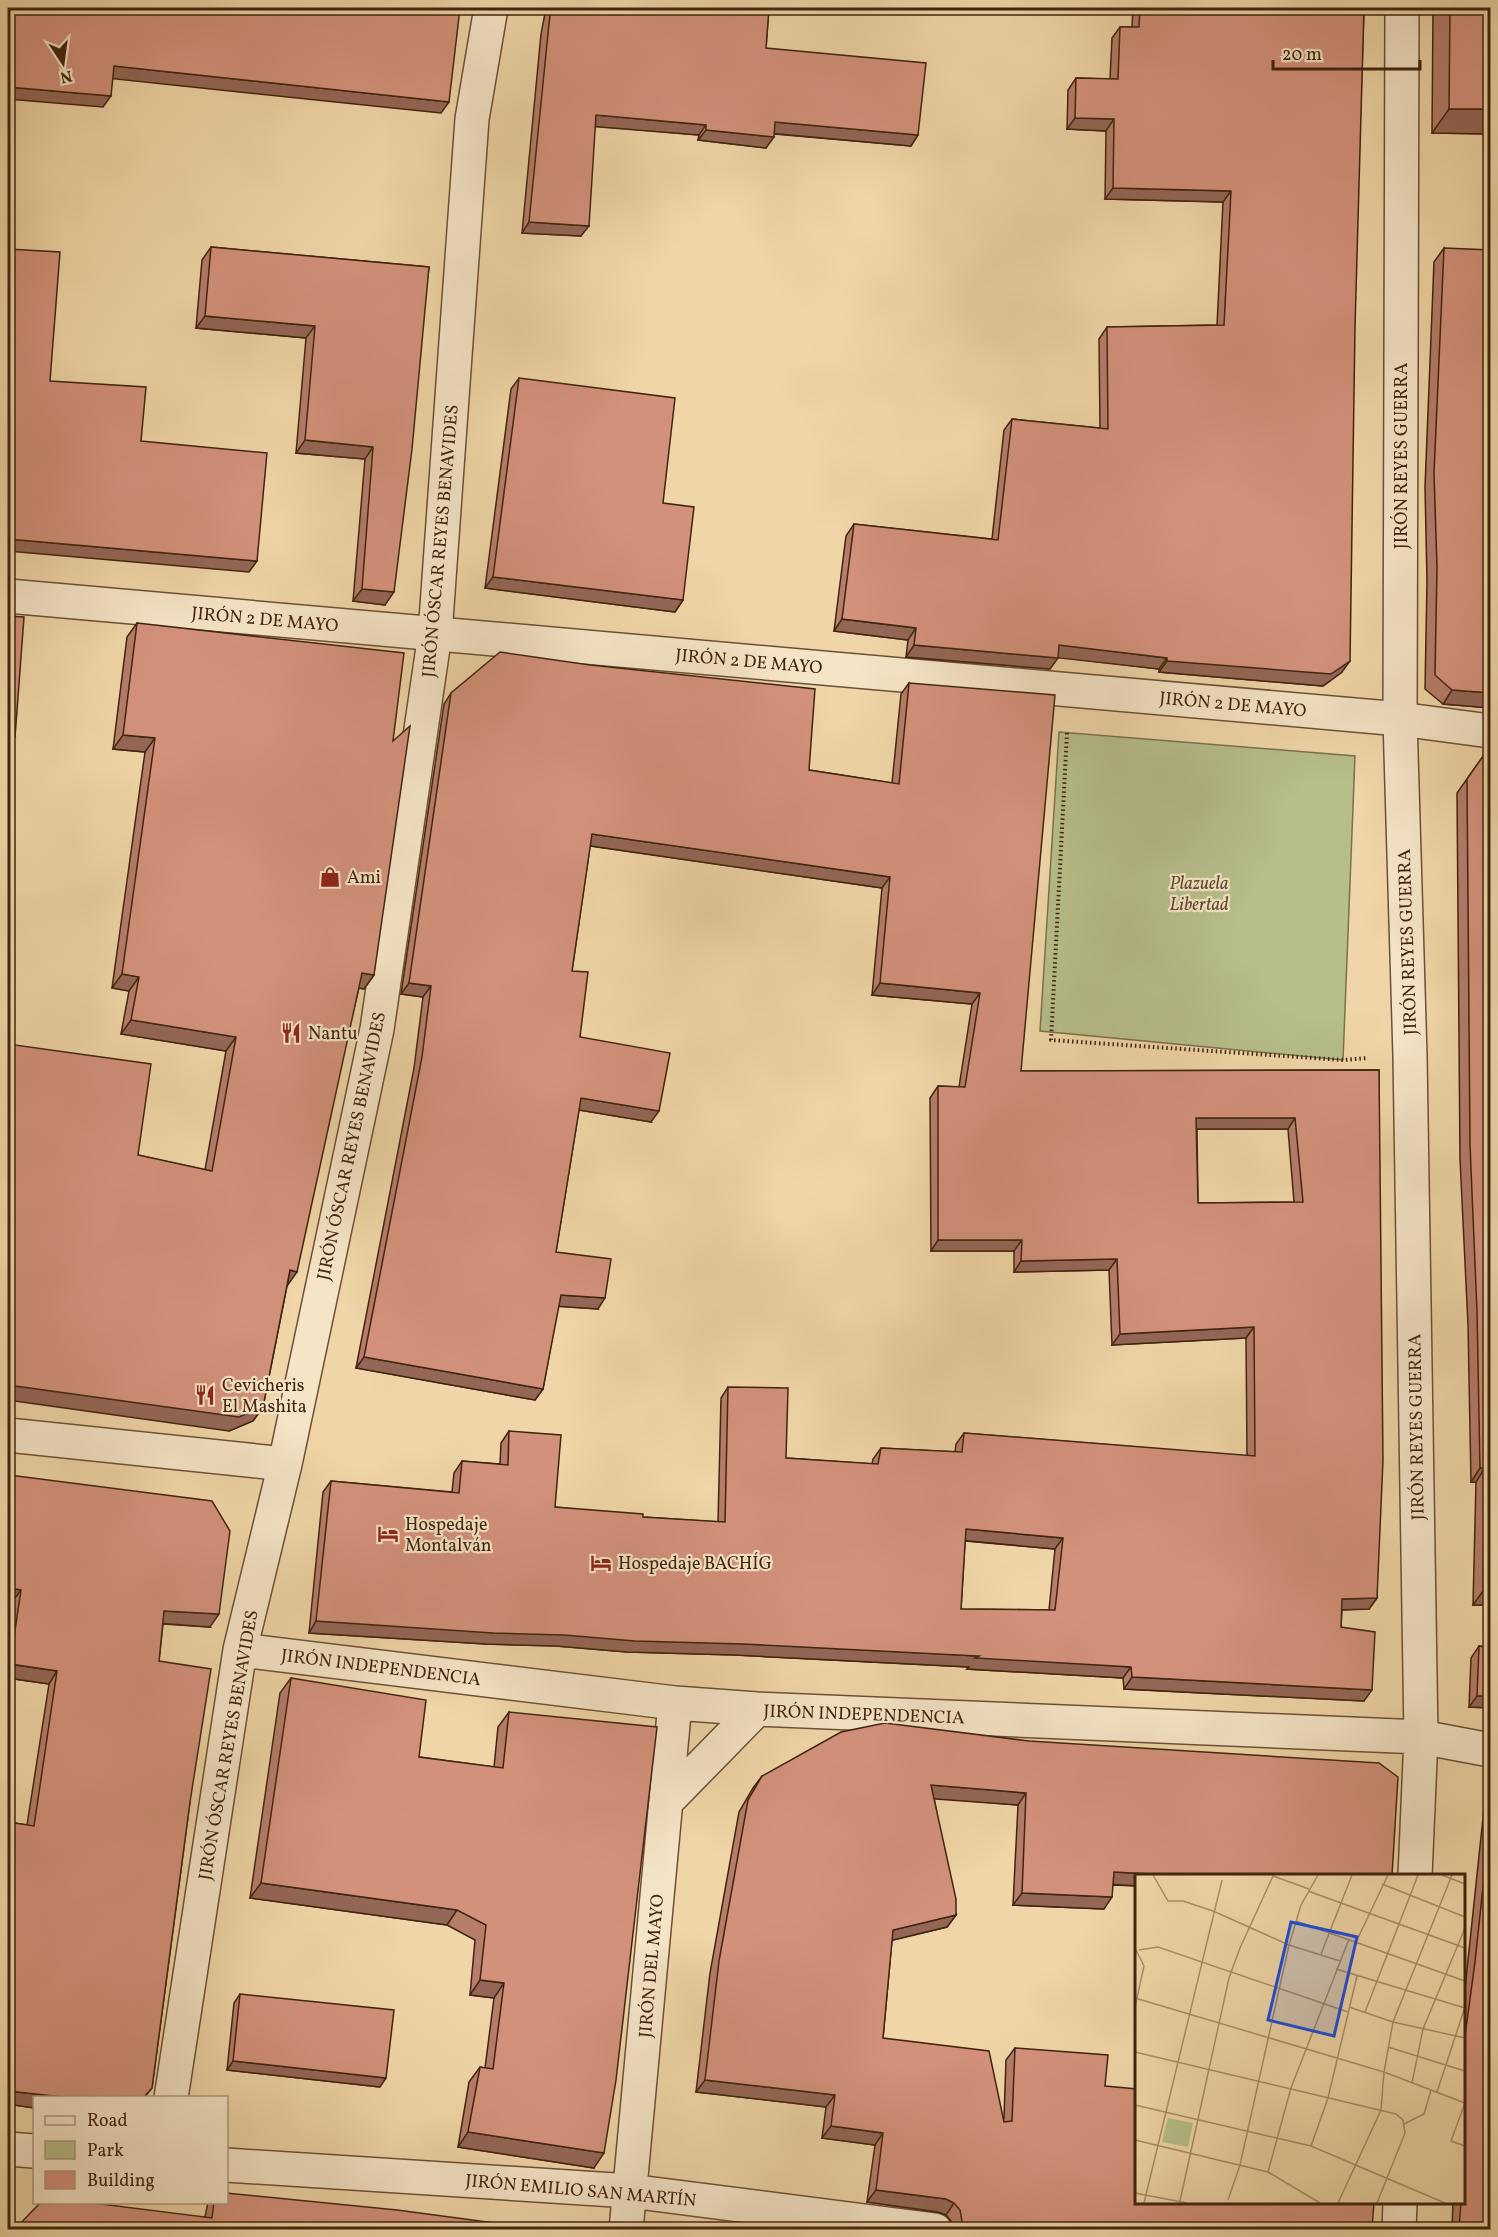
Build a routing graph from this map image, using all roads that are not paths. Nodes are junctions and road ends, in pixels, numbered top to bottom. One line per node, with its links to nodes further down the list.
1 (491, 8): 4 (street, JIRÓN ÓSCAR REYES BENAVIDES)
2 (1402, 8): 5 (street, JIRÓN REYES GUERRA)
3 (8, 596): 4 (street, JIRÓN 2 DE MAYO)
4 (435, 634): 5 (street, JIRÓN 2 DE MAYO); 8 (street, JIRÓN ÓSCAR REYES BENAVIDES)
5 (1400, 719): 6 (street, JIRÓN 2 DE MAYO); 12 (street, JIRÓN REYES GUERRA)
6 (1491, 731)
7 (8, 1435): 8 (street)
8 (285, 1464): 9 (street, JIRÓN ÓSCAR REYES BENAVIDES)
9 (240, 1650): 10 (street, JIRÓN INDEPENDENCIA); 16 (street, JIRÓN ÓSCAR REYES BENAVIDES)
10 (675, 1703): 11 (street, JIRÓN INDEPENDENCIA); 14 (street, JIRÓN DEL MAYO)
11 (758, 1709): 12 (street, JIRÓN INDEPENDENCIA); 14 (street)
12 (1421, 1737): 13 (street, JIRÓN INDEPENDENCIA); 15 (street, JIRÓN REYES GUERRA)
13 (1491, 1750)
14 (666, 1802): 20 (street, JIRÓN DEL MAYO)
15 (1415, 1874)
16 (171, 2096)
17 (8, 2149): 18 (street)
18 (33, 2151)
19 (228, 2164): 20 (street, JIRÓN EMILIO SAN MARTÍN)
20 (630, 2191): 22 (street, JIRÓN DEL MAYO); 23 (street, JIRÓN EMILIO SAN MARTÍN)
21 (1400, 2204): 24 (street)
22 (626, 2229)
23 (935, 2229)
24 (1399, 2229)

